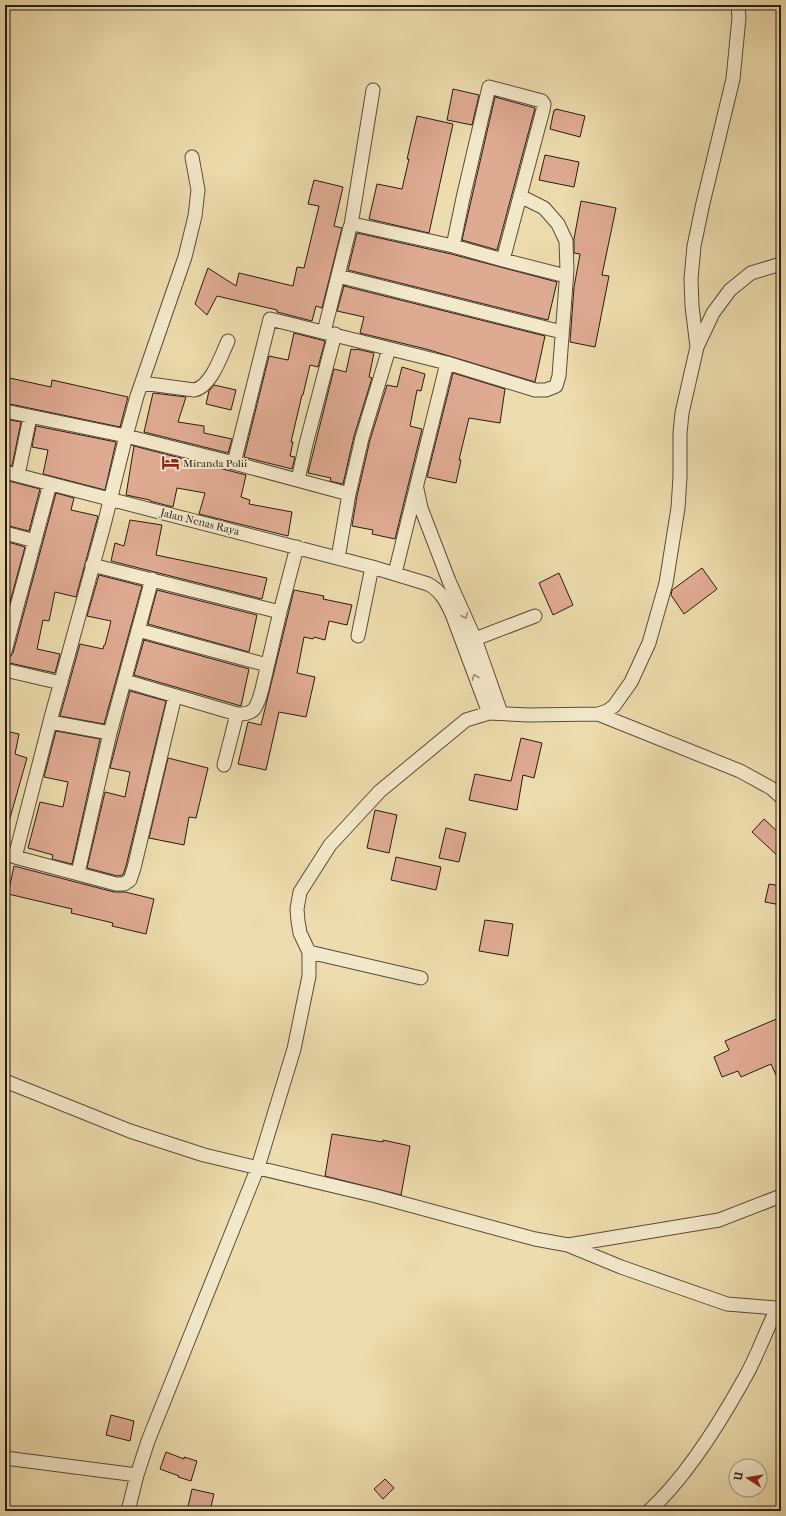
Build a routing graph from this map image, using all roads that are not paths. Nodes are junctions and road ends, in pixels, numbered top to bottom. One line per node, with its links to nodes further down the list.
1 (738, 5): 14 (street)
2 (372, 90): 5 (street)
3 (192, 157): 17 (street)
4 (520, 196): 6 (street); 7 (street); 10 (street)
5 (351, 225): 6 (street); 9 (street)
6 (453, 246): 7 (street)
7 (503, 260): 10 (street)
8 (781, 264): 14 (street)
9 (338, 276): 11 (street); 12 (street)
10 (566, 276): 11 (street)
11 (562, 332): 16 (street)
12 (330, 333): 15 (street); 21 (street); 24 (street)
13 (228, 341): 17 (street)
14 (697, 347): 53 (street)
15 (388, 349): 16 (street); 27 (street)
16 (447, 363): 26 (street)
17 (142, 383): 20 (street)
18 (5, 411): 19 (street)
19 (30, 417): 20 (street); 23 (street)
20 (126, 436): 21 (street); 28 (street)
21 (234, 463): 24 (street)
22 (5, 472): 23 (street, Jalan Nenas Raya)
23 (18, 475): 25 (street, Jalan Nenas Raya)
24 (298, 480): 27 (street)
25 (50, 484): 28 (street, Jalan Nenas Raya); 30 (street)
26 (417, 489): 35 (street); 37 (street)
27 (350, 494): 32 (street)
28 (110, 498): 31 (street, Jalan Nenas Raya); 33 (street)
29 (5, 533): 30 (street)
30 (35, 541): 39 (street)
31 (297, 547): 32 (street, Jalan Nenas Raya); 40 (street)
32 (338, 558): 34 (street, Jalan Nenas Raya)
33 (92, 566): 36 (street); 49 (street)
34 (372, 567): 35 (street, Jalan Nenas Raya); 43 (street)
35 (395, 573): 38 (street, Jalan Nenas Raya)
36 (152, 579): 40 (street); 42 (street)
37 (449, 581): 38 (street); 44 (street, one-way to 44)
38 (436, 588): 51 (street, one-way to 38)
39 (10, 610): 45 (street)
40 (280, 612): 46 (street)
41 (535, 616): 44 (street)
42 (138, 630): 46 (street); 48 (street)
43 (358, 636)
44 (475, 639): 51 (street)
45 (5, 650)
46 (267, 665): 52 (street)
47 (5, 670): 49 (street)
48 (125, 681): 50 (street); 55 (street)
49 (61, 683): 54 (street)
50 (175, 696): 52 (street); 59 (street)
51 (495, 713): 53 (street); 60 (street)
52 (237, 714): 56 (street)
53 (598, 714): 57 (street)
54 (50, 722): 55 (street); 58 (street)
55 (110, 734): 59 (street)
56 (224, 765)
57 (781, 797)
58 (10, 855): 59 (street)
59 (78, 874)
60 (309, 952): 61 (street); 63 (street)
61 (421, 978)
62 (5, 1081): 63 (street)
63 (258, 1167): 65 (street); 68 (street)
64 (781, 1196): 65 (street)
65 (568, 1245): 66 (street)
66 (778, 1308): 70 (street)
67 (5, 1458): 68 (street)
68 (137, 1475): 69 (street)
69 (128, 1511)
70 (649, 1511)

